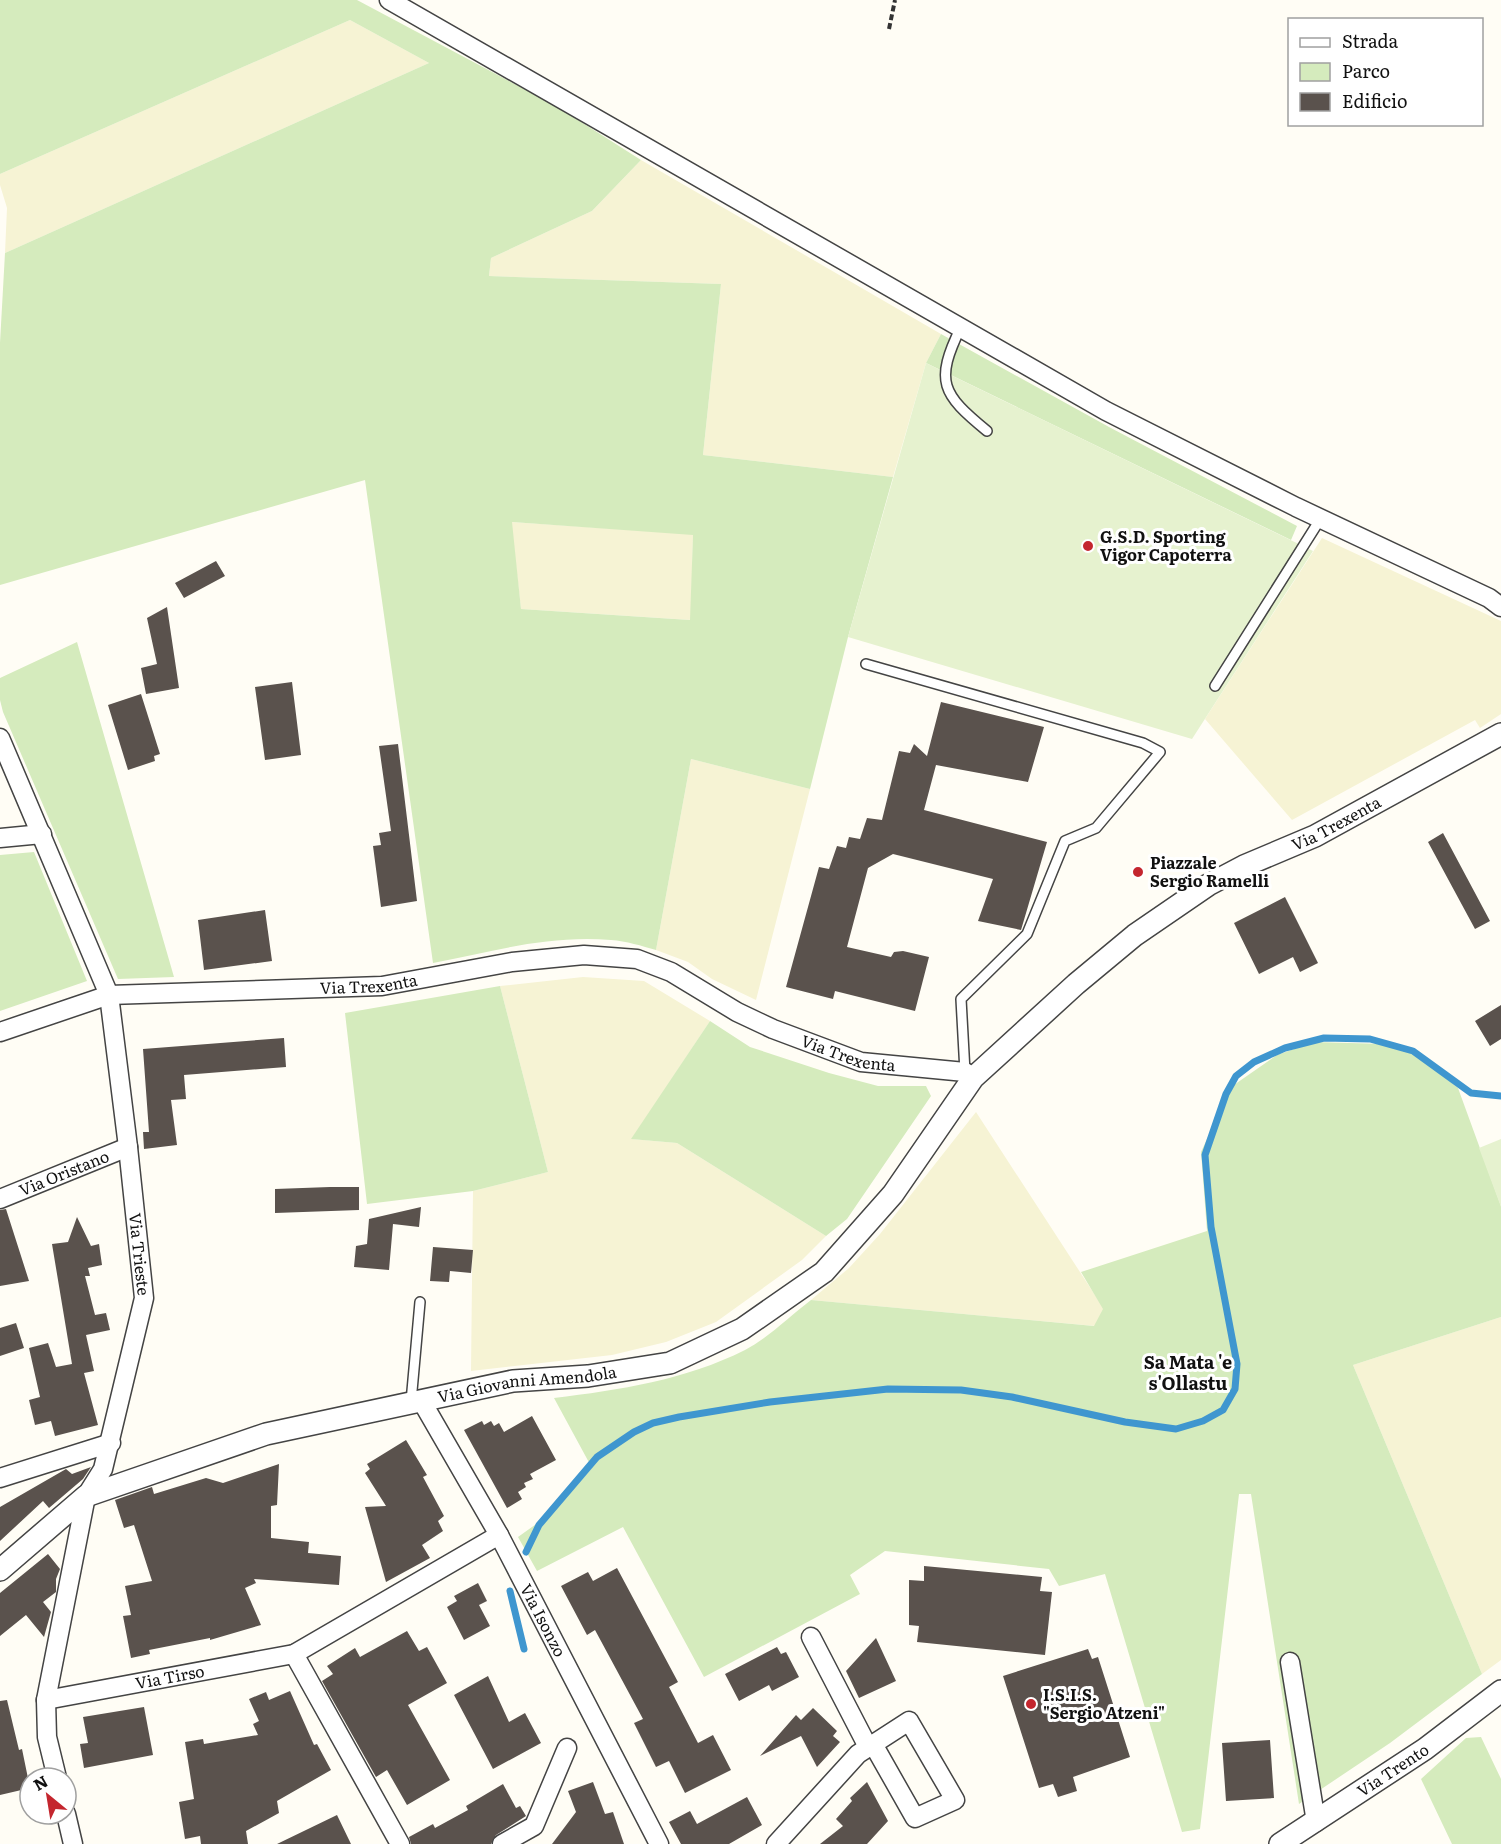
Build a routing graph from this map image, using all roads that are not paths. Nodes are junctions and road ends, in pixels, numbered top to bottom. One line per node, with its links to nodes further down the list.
1 (388, 0): 2 (street)
2 (961, 327): 3 (lane); 4 (street)
3 (987, 431)
4 (1321, 518): 5 (street); 7 (lane)
5 (1497, 602)
6 (866, 664): 14 (lane)
7 (1215, 686)
8 (1501, 734): 14 (street, Via Trexenta)
9 (0, 738): 10 (street, Via Trieste)
10 (42, 834): 11 (street); 12 (street, Via Trieste)
11 (0, 838)
12 (109, 995): 13 (street, Via Trexenta); 14 (street, Via Trexenta); 15 (street, Via Trieste)
13 (0, 1032)
14 (969, 1075): 18 (street, Via Giovanni Amendola)
15 (128, 1148): 16 (street, Via Oristano); 19 (street, Via Trieste)
16 (0, 1199)
17 (420, 1302): 18 (lane)
18 (416, 1401): 21 (street, Via Giovanni Amendola); 22 (street, Via Isonzo)
19 (111, 1443): 20 (street); 21 (street, Via Trieste)
20 (0, 1478)
21 (86, 1496): 23 (street, Via Giovanni Amendola); 28 (street, Via Trieste)
22 (500, 1535): 25 (street, Via Tirso); 37 (street, Via Isonzo)
23 (0, 1570)
24 (811, 1637): 29 (street)
25 (294, 1654): 28 (street, Via Tirso); 35 (street)
26 (1290, 1662): 32 (street)
27 (1501, 1691): 32 (street, Via Trento)
28 (46, 1700): 31 (street, Via Trieste)
29 (871, 1745): 29 (street); 38 (street)
30 (567, 1748): 36 (street)
31 (54, 1766)
32 (1316, 1822): 39 (street, Via Trento)
33 (69, 1826): 34 (street)
34 (73, 1844)
35 (400, 1844)
36 (502, 1844)
37 (659, 1844)
38 (776, 1844)
39 (1280, 1844)

